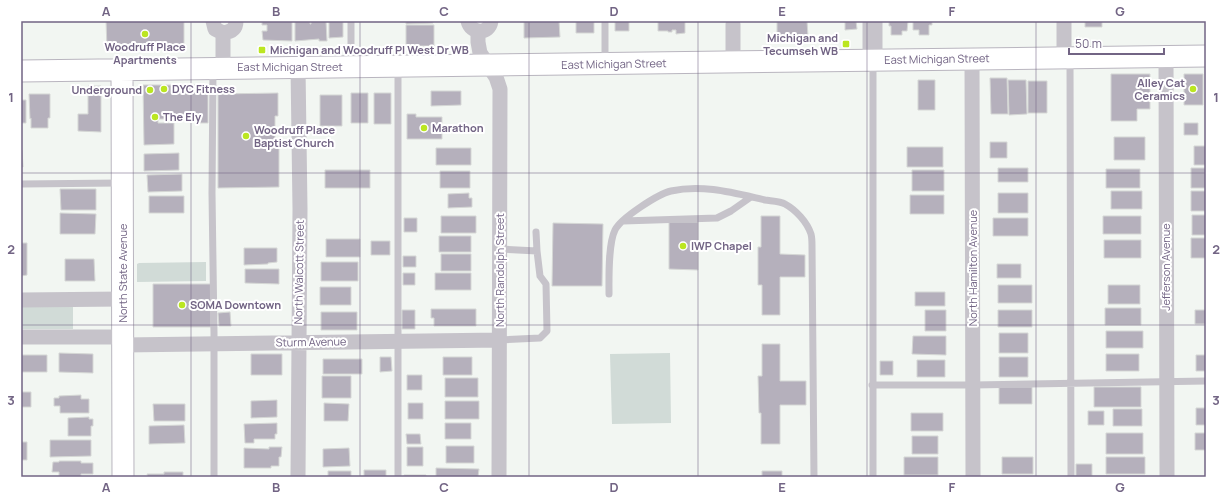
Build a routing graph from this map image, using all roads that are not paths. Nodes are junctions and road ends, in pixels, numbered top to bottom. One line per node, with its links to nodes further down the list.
1 (212, 21): 11 (street)
2 (236, 21): 11 (street)
3 (351, 21): 22 (lane)
4 (491, 21): 10 (street)
5 (605, 21): 18 (lane)
6 (866, 21): 16 (lane)
7 (875, 21): 16 (street)
8 (1064, 21): 14 (street)
9 (734, 22): 17 (street)
10 (473, 26): 19 (street, North Randolph Street)
11 (223, 33): 23 (street)
12 (1206, 56): 13 (main road, East Michigan Street)
13 (1166, 57): 14 (main road, East Michigan Street); 43 (street, Jefferson Avenue)
14 (1067, 58): 15 (main road, East Michigan Street); 44 (lane)
15 (972, 59): 16 (main road, East Michigan Street); 45 (street, North Hamilton Avenue)
16 (872, 60): 17 (main road, East Michigan Street); 46 (lane)
17 (733, 62): 18 (main road, East Michigan Street)
18 (605, 63): 19 (main road, East Michigan Street)
19 (488, 65): 20 (main road, East Michigan Street); 31 (street, North Randolph Street)
20 (398, 66): 22 (main road, East Michigan Street); 39 (lane)
21 (298, 67): 22 (main road, East Michigan Street); 23 (main road, East Michigan Street); 40 (street, North Walcott Street)
22 (351, 67)
23 (218, 68): 24 (main road, East Michigan Street); 41 (lane)
24 (122, 69): 25 (main road, East Michigan Street); 26 (main road, North State Avenue)
25 (21, 71)
26 (123, 183): 27 (lane); 34 (main road, North State Avenue)
27 (21, 184)
28 (751, 196): 29 (lane); 29 (lane); 52 (lane)
29 (623, 221): 33 (lane)
30 (536, 232): 32 (lane)
31 (500, 249): 32 (lane); 37 (street, North Randolph Street)
32 (537, 251): 37 (lane)
33 (609, 294)
34 (123, 299): 35 (street); 38 (main road, North State Avenue)
35 (21, 300)
36 (21, 337): 38 (street, Sturm Avenue)
37 (500, 340): 39 (street, Sturm Avenue); 51 (street, North Randolph Street)
38 (123, 341): 41 (street, Sturm Avenue); 47 (main road, North State Avenue)
39 (398, 341): 40 (street, Sturm Avenue); 50 (lane)
40 (298, 343): 41 (street, Sturm Avenue); 49 (street, North Walcott Street)
41 (214, 344): 48 (lane)
42 (1206, 381): 43 (lane)
43 (1167, 382): 44 (lane); 56 (street, Jefferson Avenue)
44 (1071, 384): 45 (lane); 55 (lane)
45 (973, 385): 46 (lane); 54 (street, North Hamilton Avenue)
46 (872, 386): 53 (lane)
47 (123, 477)
48 (214, 477)
49 (298, 477)
50 (398, 477)
51 (500, 477)
52 (814, 477)
53 (873, 477)
54 (973, 477)
55 (1071, 477)
56 (1167, 477)

